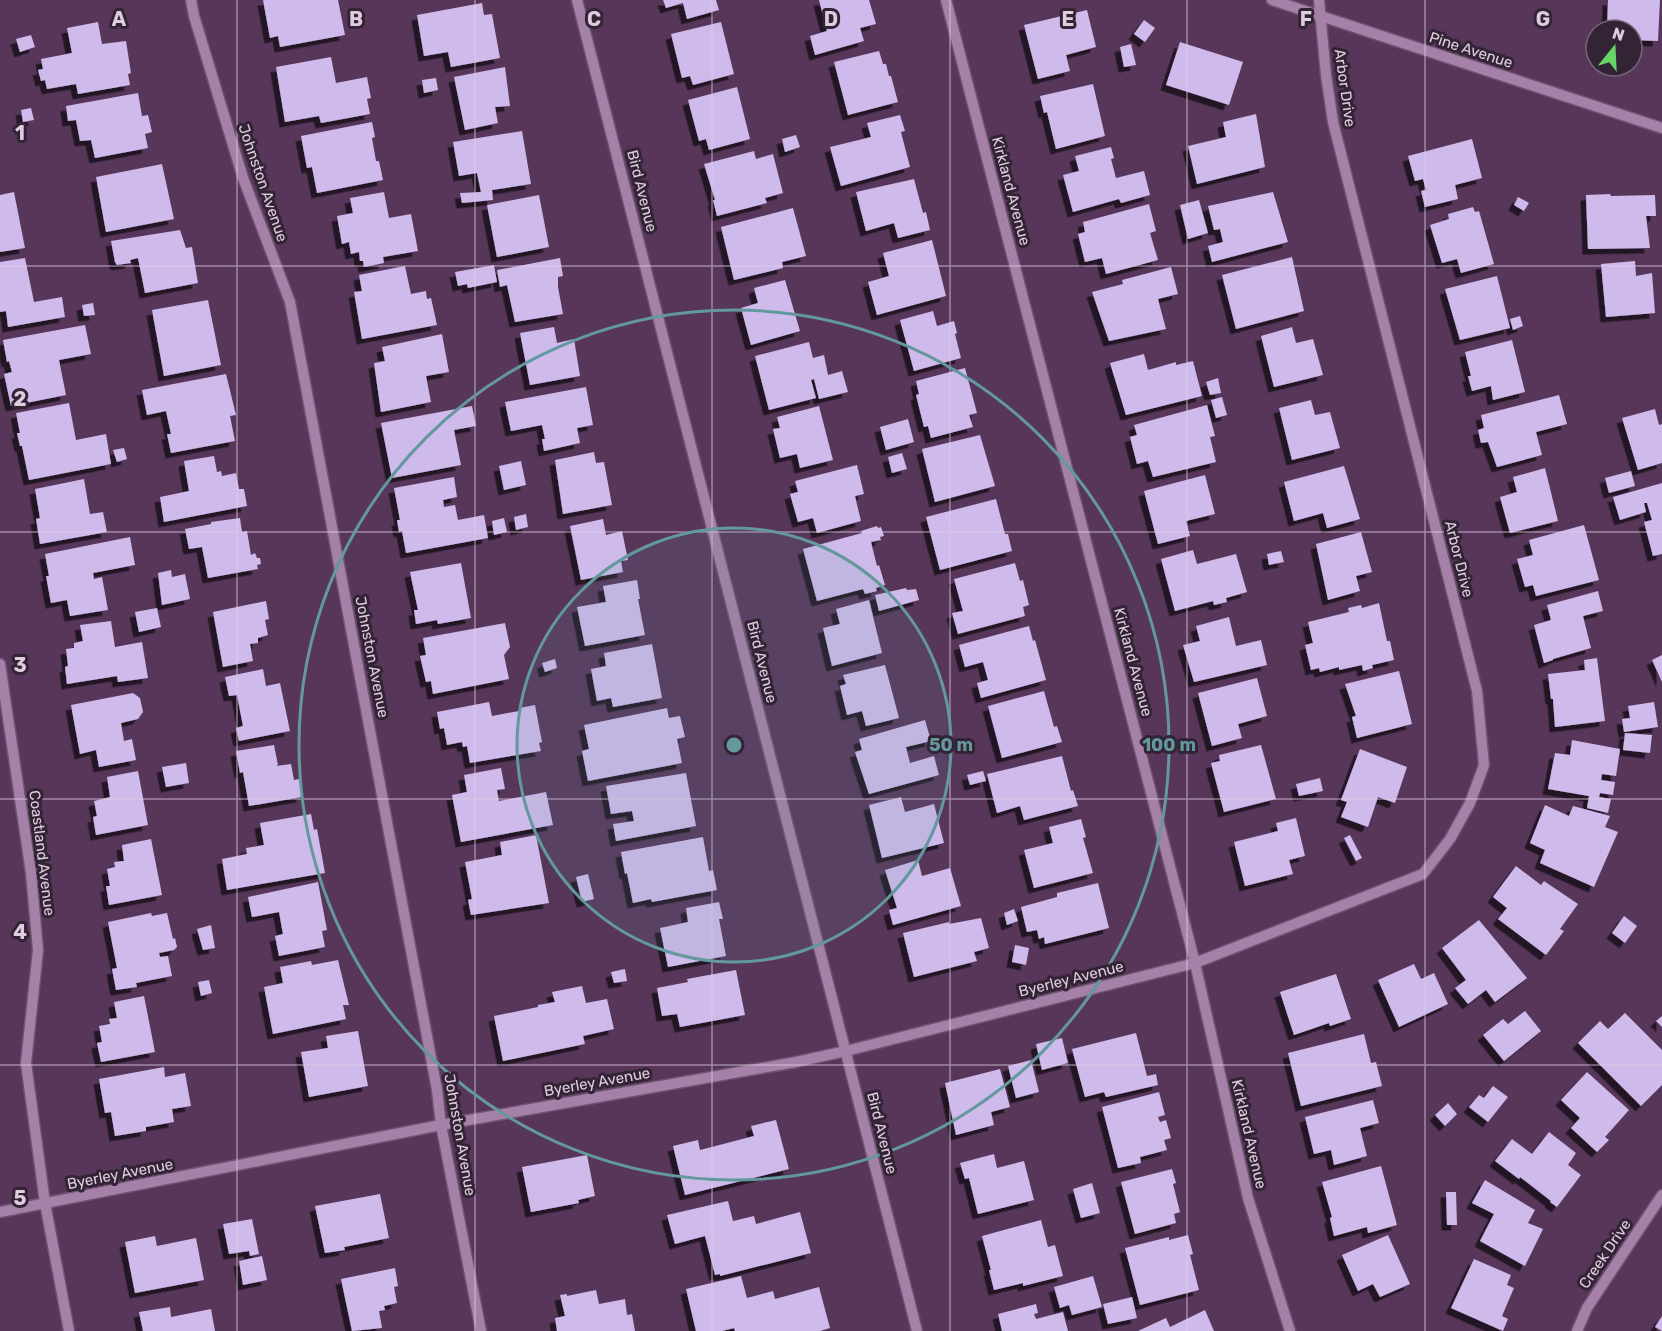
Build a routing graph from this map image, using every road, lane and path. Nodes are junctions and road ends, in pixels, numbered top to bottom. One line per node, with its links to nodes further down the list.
1 (191, 0): 11 (street, Johnston Avenue)
2 (578, 0): 10 (street, Bird Avenue)
3 (946, 0): 9 (street, Kirkland Avenue)
4 (1272, 0): 6 (street, Pine Avenue)
5 (1319, 0): 6 (street, Arbor Drive)
6 (1320, 16): 7 (street, Pine Avenue); 9 (street, Arbor Drive)
7 (1662, 128)
8 (0, 664): 13 (street, Coastland Avenue)
9 (1195, 963): 10 (street, Byerley Avenue); 18 (street, Kirkland Avenue)
10 (846, 1051): 11 (street, Byerley Avenue); 17 (street, Bird Avenue)
11 (441, 1125): 13 (street, Byerley Avenue); 16 (street, Johnston Avenue)
12 (1662, 1195): 19 (street, Creek Drive)
13 (45, 1203): 14 (street, Byerley Avenue); 15 (street, Coastland Avenue)
14 (0, 1212)
15 (69, 1331)
16 (481, 1331)
17 (917, 1331)
18 (1290, 1331)
19 (1578, 1331)

